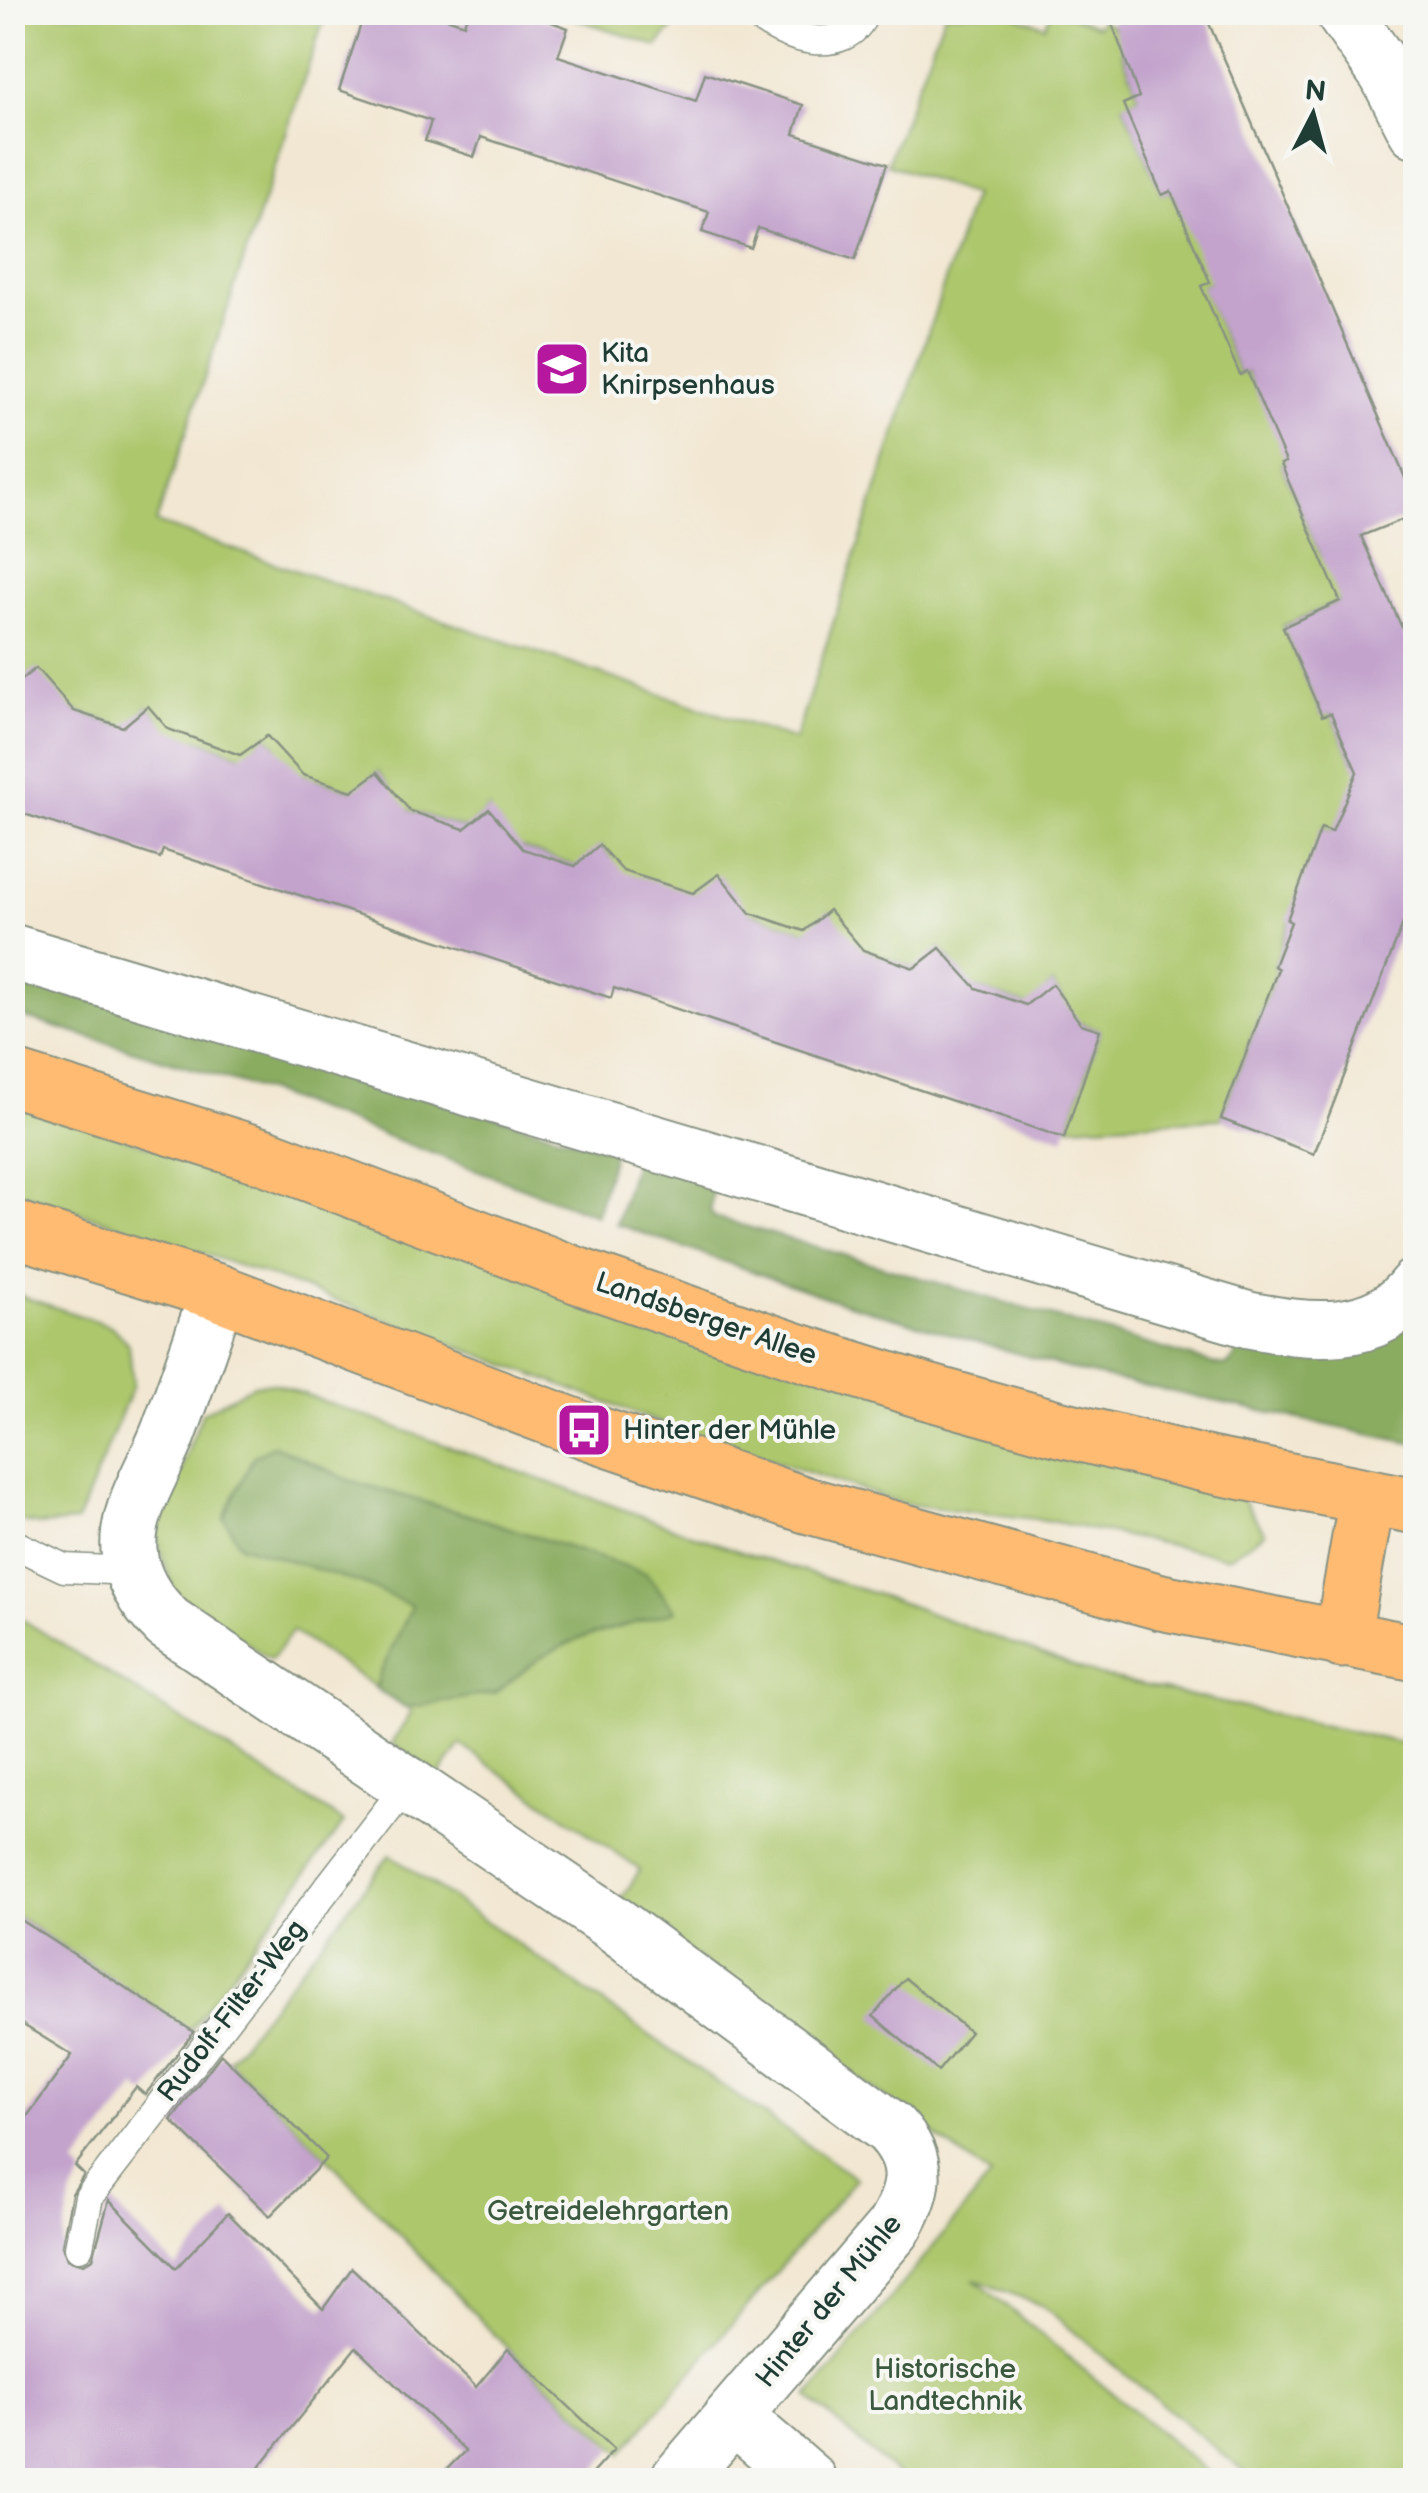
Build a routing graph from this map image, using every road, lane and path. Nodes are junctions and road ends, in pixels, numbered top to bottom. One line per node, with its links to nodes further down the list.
1 (753, 12): 2 (lane)
2 (865, 12)
3 (1342, 12): 4 (street)
4 (1416, 130)
5 (12, 952): 8 (street)
6 (12, 1078): 10 (main road, Landsberger Allee)
7 (12, 1228): 9 (main road)
8 (1416, 1286)
9 (218, 1292): 12 (street, Hinter der Mühle); 13 (main road)
10 (1392, 1502): 13 (main road)
11 (12, 1543): 12 (lane)
12 (134, 1571): 15 (street, Hinter der Mühle)
13 (1342, 1640): 14 (main road)
14 (1416, 1653)
15 (407, 1785): 16 (lane, Rudolf-Filter-Weg); 17 (street, Hinter der Mühle)
16 (79, 2247)
17 (733, 2416): 18 (street, Hinter der Mühle); 19 (street)
18 (678, 2480)
19 (808, 2480)

